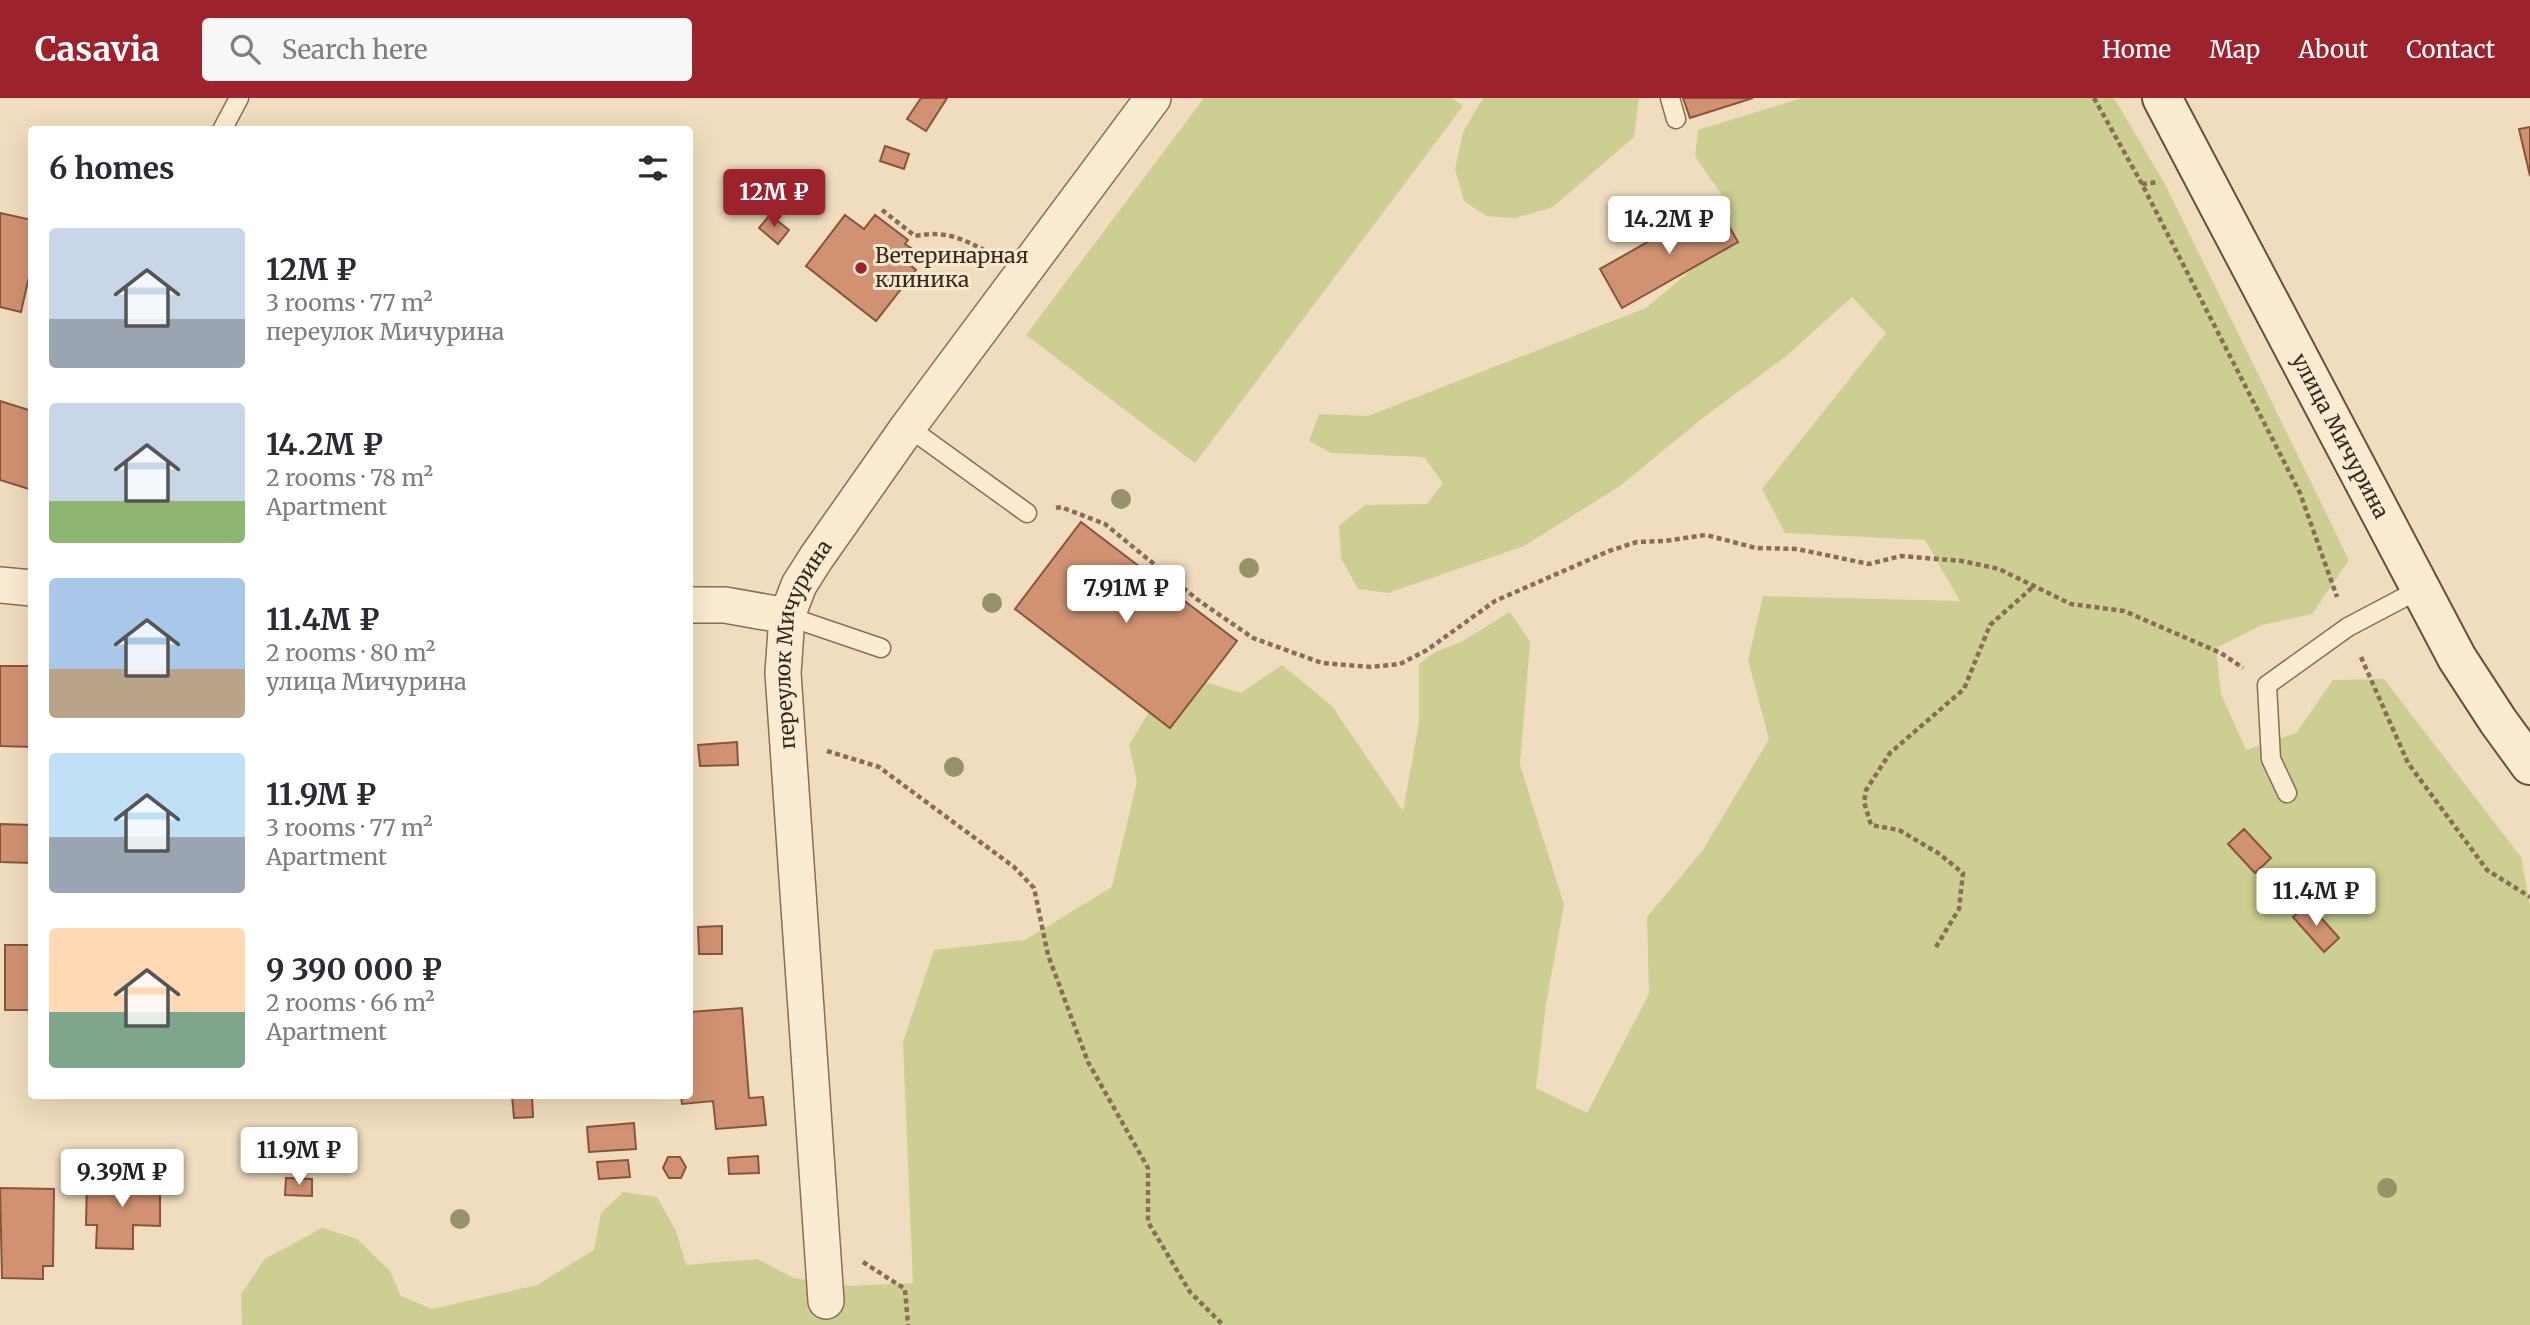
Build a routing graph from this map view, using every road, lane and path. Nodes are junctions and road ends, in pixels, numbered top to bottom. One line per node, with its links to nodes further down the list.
1 (239, 98): 7 (lane)
2 (1153, 98): 9 (street, переулок Мичурина)
3 (1670, 98): 6 (lane)
4 (2094, 98): 18 (path)
5 (2162, 98): 15 (main road, улица Мичурина)
6 (1676, 119)
7 (224, 126)
8 (882, 210): 9 (path)
9 (1024, 271): 10 (street, переулок Мичурина)
10 (908, 427): 11 (lane); 17 (street, переулок Мичурина)
11 (1027, 513): 13 (path)
12 (0, 586): 14 (street)
13 (2034, 586): 20 (path); 25 (path)
14 (28, 588)
15 (2420, 589): 18 (lane); 22 (main road, улица Мичурина)
16 (693, 605): 17 (street)
17 (787, 616): 19 (lane); 21 (street, переулок Мичурина)
18 (2348, 628): 20 (lane); 24 (path)
19 (881, 648)
20 (2267, 685): 23 (lane)
21 (787, 738): 26 (street, переулок Мичурина); 29 (path)
22 (2530, 765)
23 (2287, 793)
24 (2530, 897)
25 (1936, 947)
26 (821, 1237): 27 (street, переулок Мичурина); 28 (path)
27 (826, 1307)
28 (908, 1325)
29 (1223, 1325)

